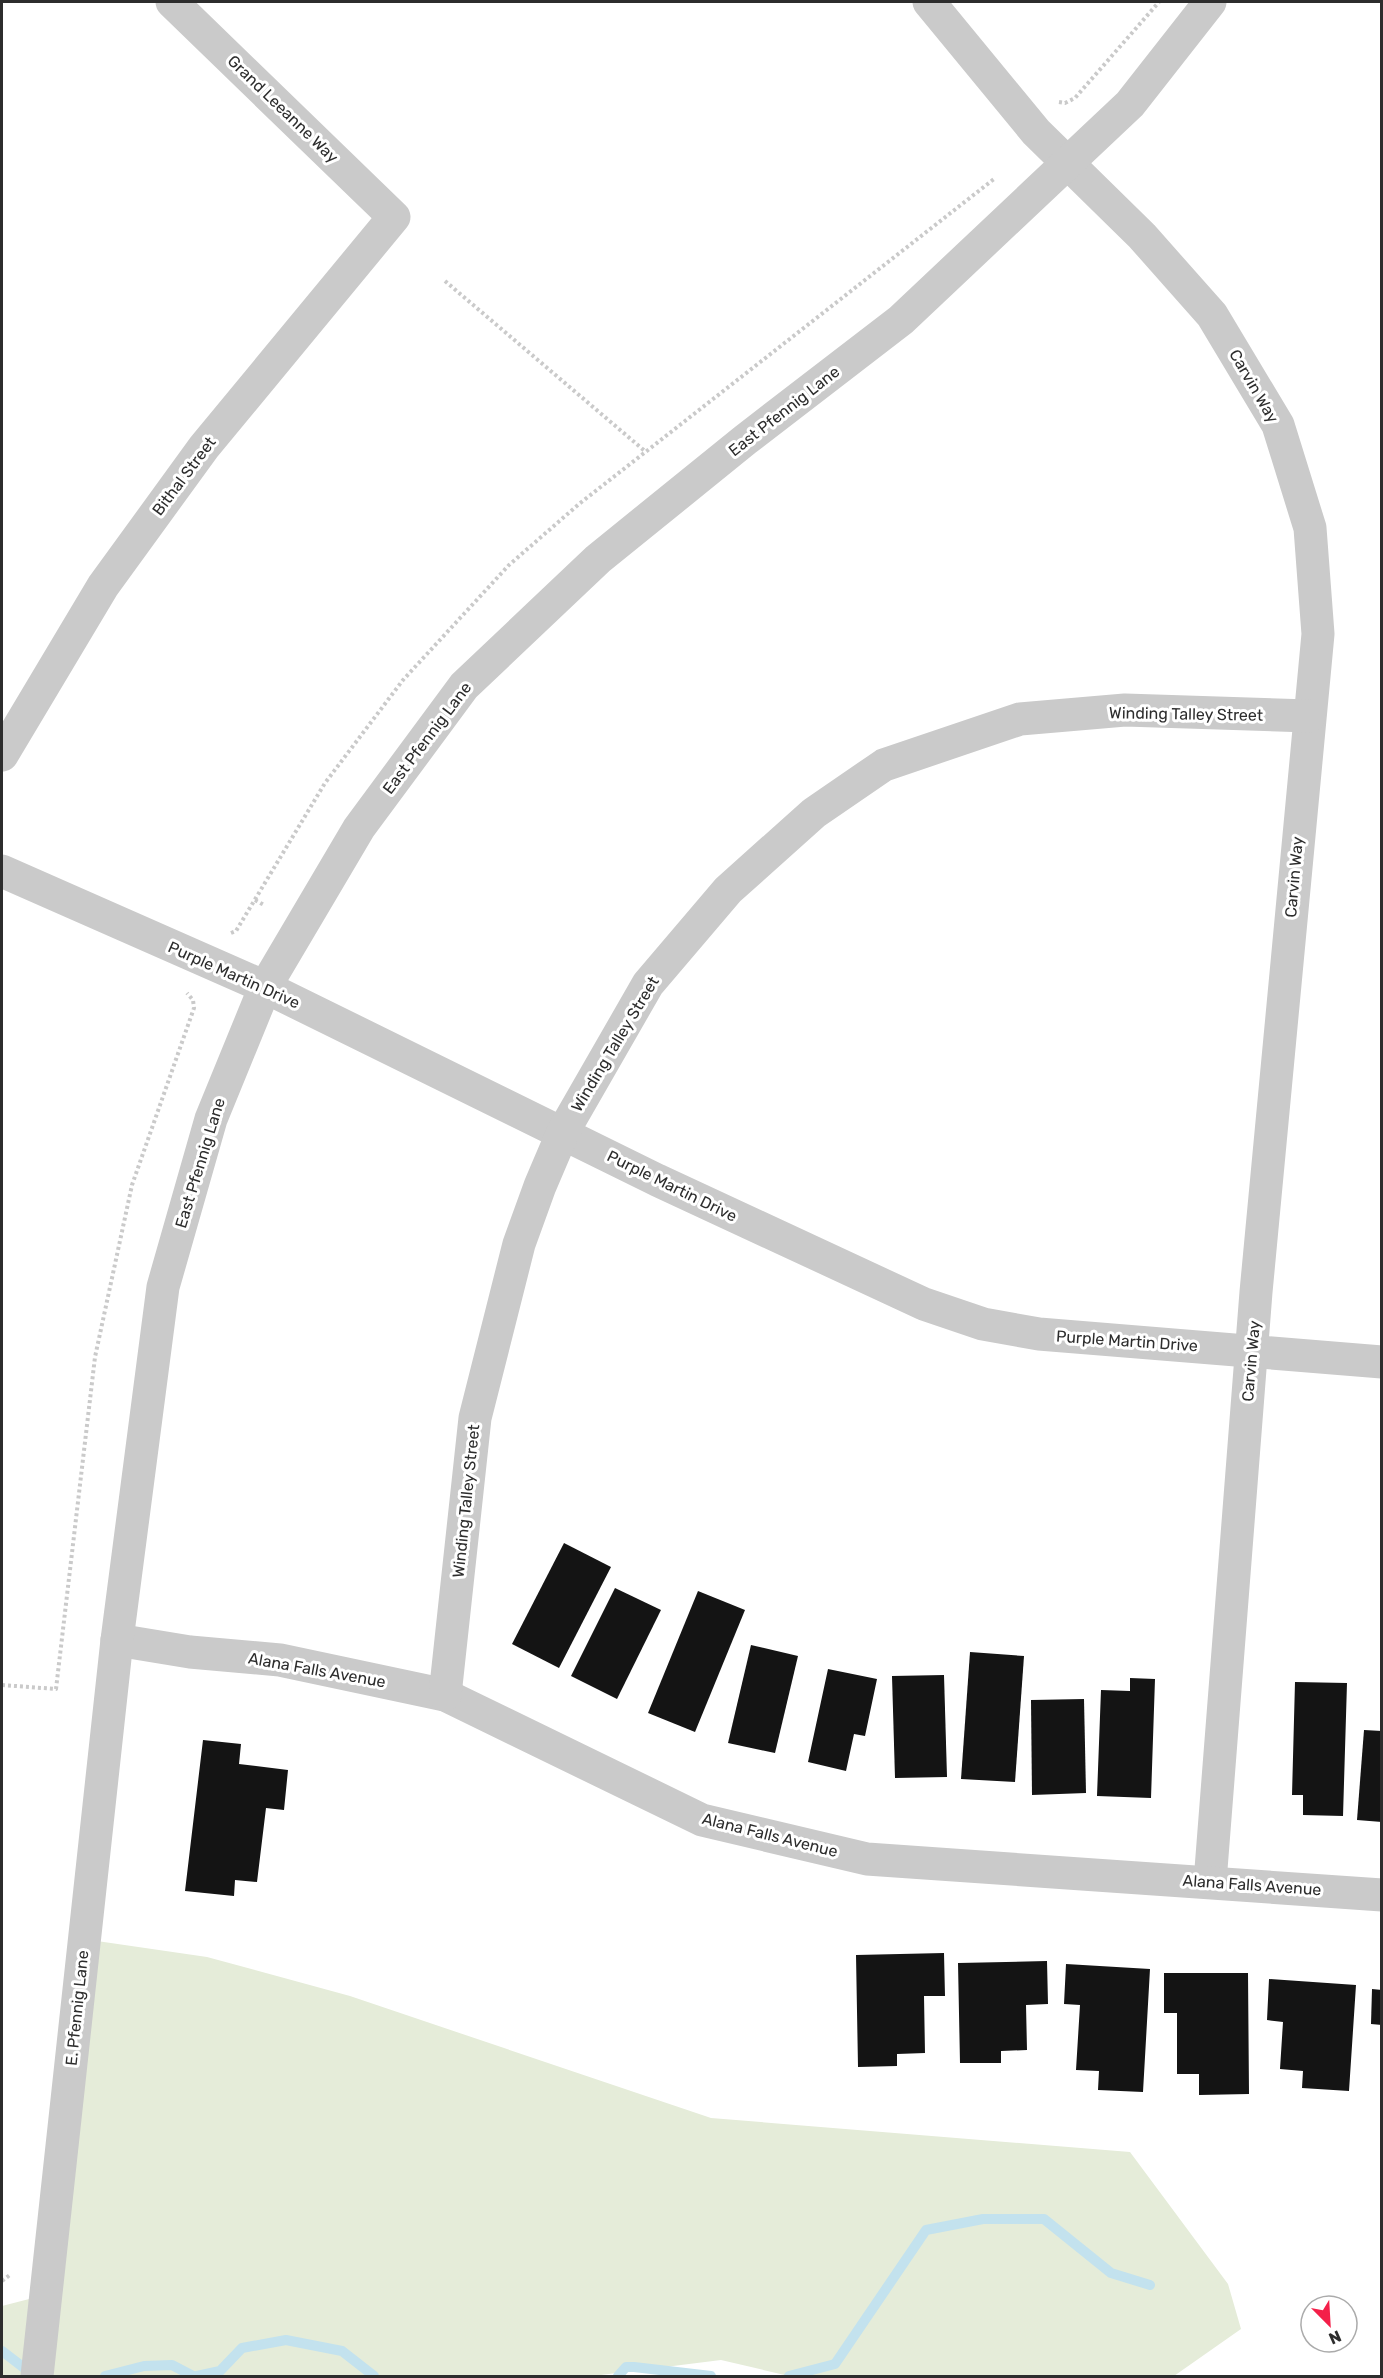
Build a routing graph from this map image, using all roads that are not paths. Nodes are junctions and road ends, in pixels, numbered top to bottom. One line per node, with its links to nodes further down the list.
1 (172, 2): 5 (street, Grand Leeanne Way)
2 (929, 2): 4 (street, Carvin Way)
3 (1210, 2): 4 (street, East Pfennig Lane)
4 (1067, 165): 6 (street, Carvin Way); 9 (street, East Pfennig Lane)
5 (394, 217): 7 (street, Bithal Street)
6 (1309, 717): 10 (street, Winding Talley Street); 11 (street, Carvin Way)
7 (2, 755)
8 (2, 871): 9 (street, Purple Martin Drive)
9 (265, 987): 10 (street, Purple Martin Drive); 13 (street, East Pfennig Lane)
10 (563, 1132): 11 (street, Purple Martin Drive); 14 (street, Winding Talley Street)
11 (1251, 1350): 12 (street, Purple Martin Drive); 15 (street, Carvin Way)
12 (1382, 1362)
13 (117, 1640): 14 (street, Alana Falls Avenue); 17 (street, E. Pfennig Lane)
14 (445, 1695): 15 (street, Alana Falls Avenue)
15 (1210, 1882): 16 (street, Alana Falls Avenue)
16 (1382, 1896)
17 (37, 2376)

